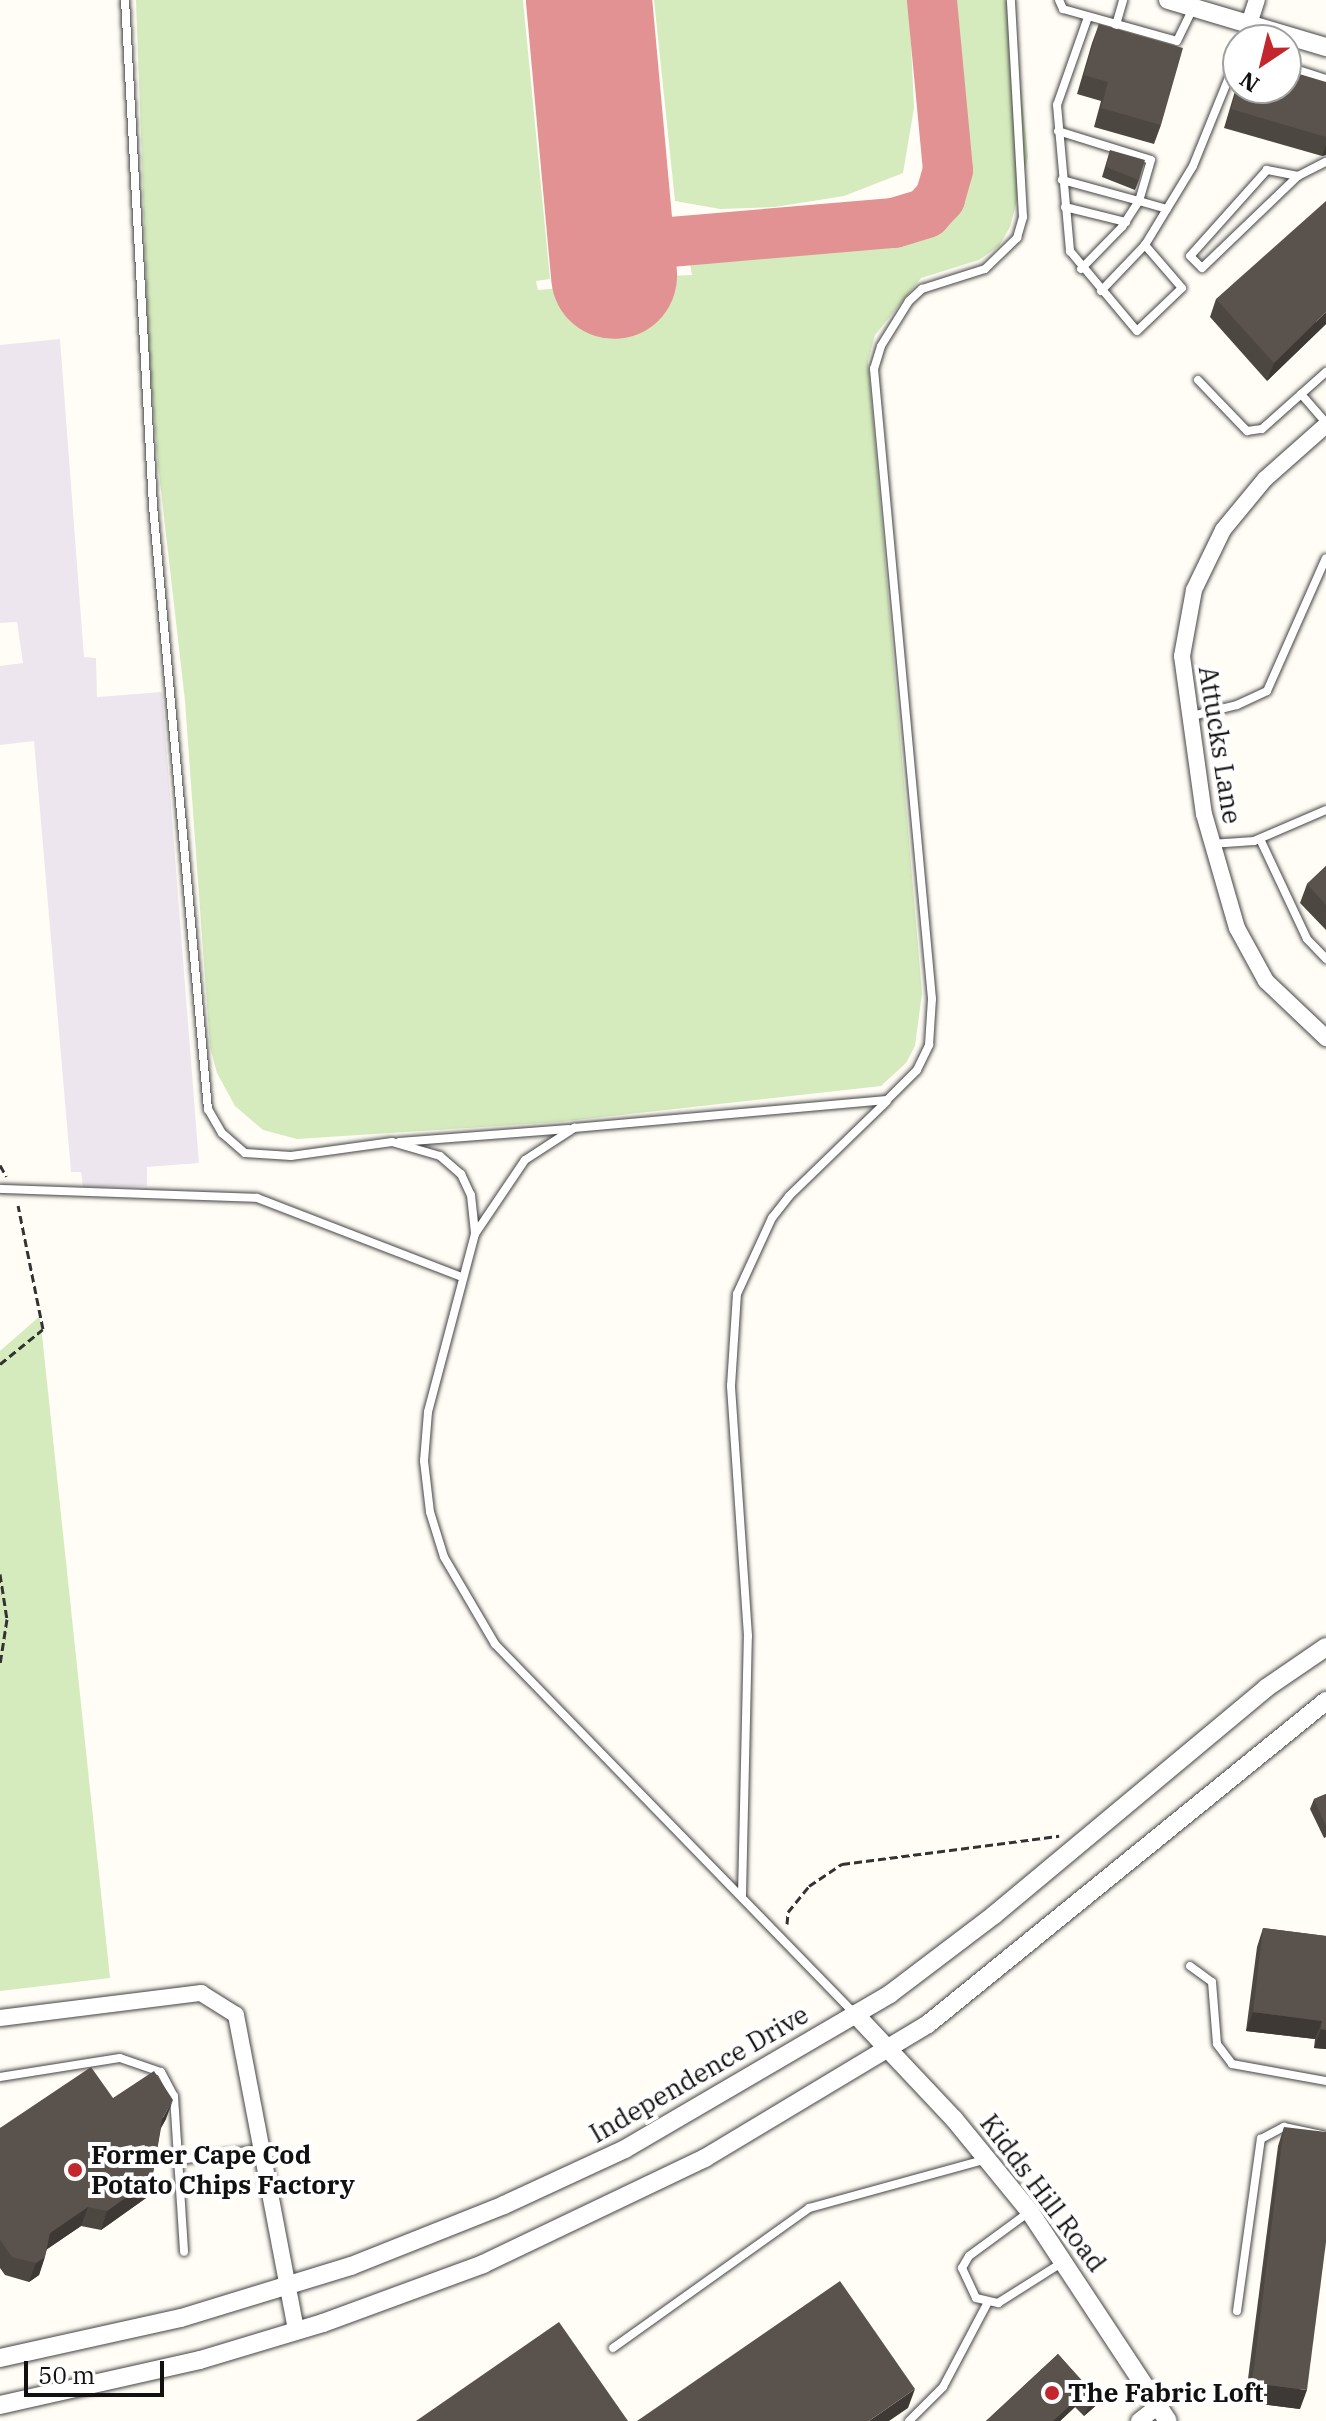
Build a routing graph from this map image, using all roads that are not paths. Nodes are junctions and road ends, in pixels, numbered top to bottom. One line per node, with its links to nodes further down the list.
1 (125, 0): 41 (lane)
2 (1011, 0): 39 (lane)
3 (1059, 0): 8 (lane)
4 (1123, 0): 11 (lane)
5 (1168, 0): 7 (street)
6 (1257, 0): 10 (street)
7 (1193, 7): 9 (street); 11 (lane)
8 (1088, 17): 11 (lane); 17 (lane)
9 (1230, 24)
10 (1250, 24)
11 (1116, 25)
12 (1302, 42): 13 (street)
13 (1326, 47)
14 (1302, 71): 15 (lane)
15 (1326, 79)
16 (1222, 94): 23 (lane)
17 (1058, 131): 20 (lane); 21 (lane)
18 (1326, 162): 19 (lane)
19 (1298, 176): 19 (lane)
20 (1062, 180): 21 (lane); 22 (lane)
21 (1139, 201): 23 (lane); 24 (lane)
22 (1065, 207): 24 (lane); 26 (lane)
23 (1167, 209): 25 (lane)
24 (1126, 222): 26 (lane)
25 (1145, 245): 27 (lane); 27 (lane)
26 (1081, 269): 27 (lane)
27 (1101, 291)
28 (1326, 372): 30 (lane)
29 (1198, 380): 30 (lane)
30 (1301, 394): 31 (lane)
31 (1326, 424): 33 (street, Attucks Lane)
32 (1326, 558): 33 (lane)
33 (1187, 717): 36 (street, Attucks Lane)
34 (1326, 810): 35 (lane)
35 (1260, 839): 36 (lane); 37 (lane)
36 (1211, 844): 38 (street, Attucks Lane)
37 (1326, 959)
38 (1326, 1037)
39 (887, 1100): 40 (lane); 47 (lane)
40 (574, 1128): 41 (lane); 43 (lane)
41 (392, 1142): 43 (lane)
42 (0, 1189): 44 (lane)
43 (475, 1234): 44 (lane)
44 (462, 1277): 47 (lane)
45 (1326, 1647): 49 (street, Independence Drive)
46 (1326, 1701): 51 (street)
47 (742, 1896): 49 (lane)
48 (1190, 1966): 53 (lane)
49 (855, 2014): 51 (street, Kidds Hill Road); 61 (street, Independence Drive)
50 (0, 2018): 55 (street)
51 (891, 2050): 56 (street, Kidds Hill Road); 64 (street)
52 (0, 2077): 57 (lane)
53 (1326, 2081)
54 (1326, 2136): 63 (lane)
55 (264, 2149): 57 (lane); 61 (street)
56 (988, 2159): 58 (street, Kidds Hill Road); 65 (lane)
57 (179, 2160): 59 (lane)
58 (1030, 2212): 60 (street, Kidds Hill Road); 62 (lane)
59 (184, 2252)
60 (1064, 2261): 62 (lane); 68 (street, Kidds Hill Road)
61 (287, 2288): 64 (street); 66 (street, Independence Drive)
62 (987, 2304): 69 (lane)
63 (1237, 2311)
64 (296, 2331): 67 (street)
65 (613, 2348)
66 (0, 2358)
67 (0, 2405)
68 (1163, 2414): 70 (street)
69 (909, 2421)
70 (1139, 2421)

